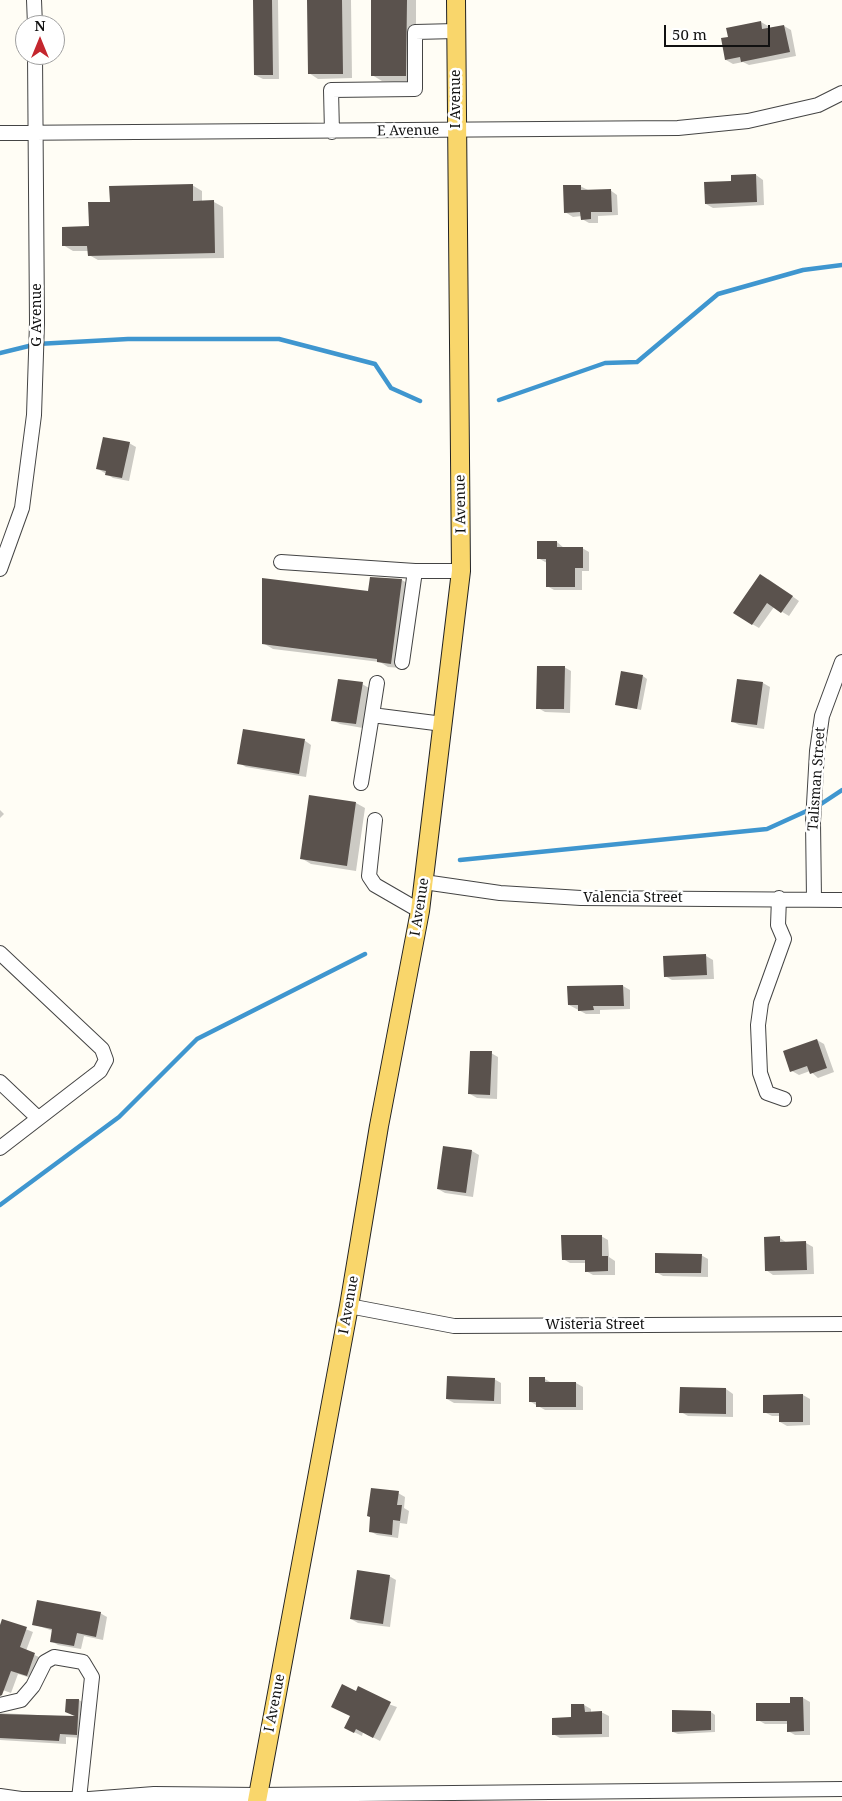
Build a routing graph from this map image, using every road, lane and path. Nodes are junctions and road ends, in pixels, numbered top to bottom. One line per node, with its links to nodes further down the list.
1 (34, 0): 3 (street)
2 (456, 0): 4 (main road, I Avenue)
3 (35, 15)
4 (456, 31): 7 (main road, I Avenue); 8 (street)
5 (35, 65): 10 (street, G Avenue)
6 (842, 93): 7 (street, E Avenue)
7 (456, 130): 8 (street, E Avenue); 14 (main road, I Avenue)
8 (332, 132): 10 (street, E Avenue)
9 (0, 133): 10 (street, E Avenue)
10 (36, 133): 12 (street, G Avenue)
11 (281, 562): 13 (street)
12 (0, 569)
13 (416, 571): 14 (street); 15 (street)
14 (461, 571): 19 (main road, I Avenue)
15 (402, 662)
16 (842, 662): 24 (street, Talisman Street)
17 (377, 683): 18 (street)
18 (372, 716): 19 (street); 20 (street)
19 (444, 724): 22 (main road, I Avenue)
20 (361, 783)
21 (375, 820): 26 (street)
22 (424, 882): 23 (street, Valencia Street); 26 (main road, I Avenue)
23 (779, 898): 24 (street, Valencia Street); 29 (street)
24 (814, 899): 25 (street, Valencia Street)
25 (842, 900)
26 (420, 911): 32 (main road, I Avenue)
27 (0, 953): 30 (street)
28 (0, 1082): 30 (street)
29 (784, 1099)
30 (38, 1118): 31 (street)
31 (0, 1148)
32 (349, 1306): 33 (street, Wisteria Street); 37 (main road, I Avenue)
33 (842, 1324)
34 (0, 1704): 38 (street)
35 (842, 1789): 37 (street)
36 (0, 1796): 38 (street)
37 (257, 1798): 38 (street)
38 (79, 1799)

